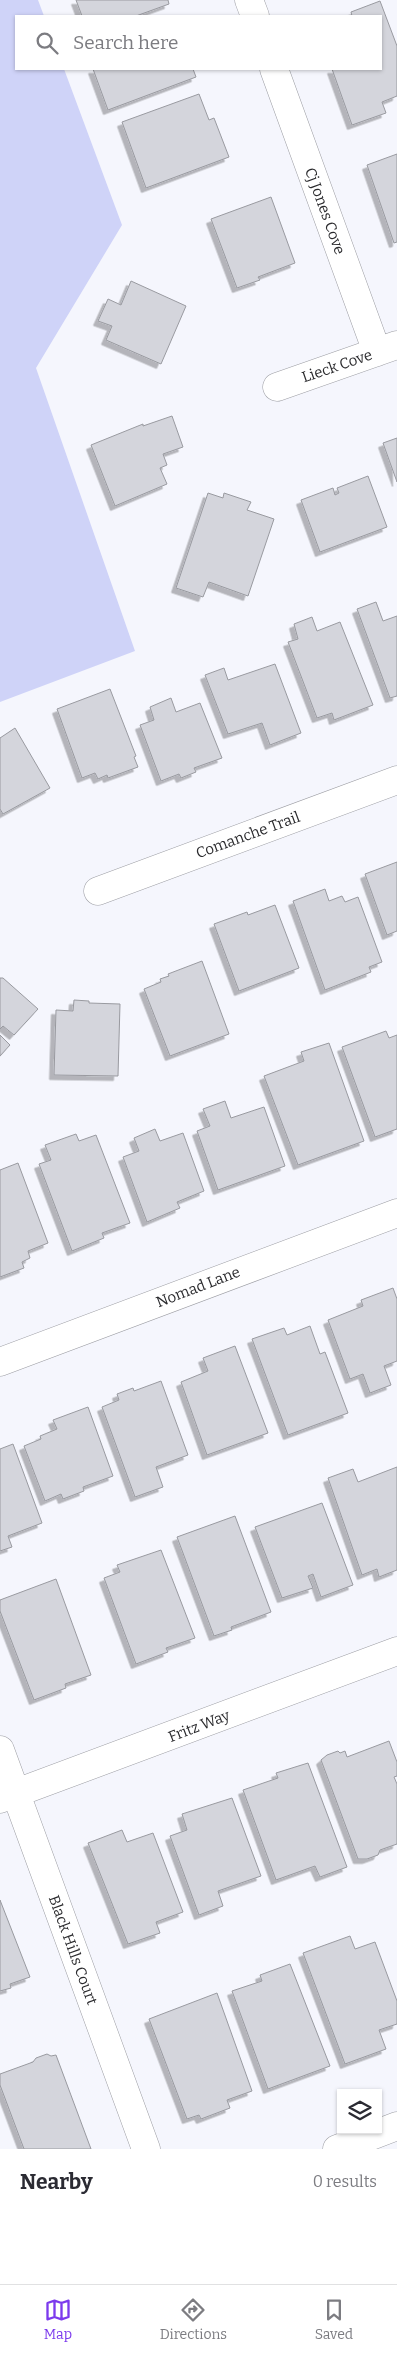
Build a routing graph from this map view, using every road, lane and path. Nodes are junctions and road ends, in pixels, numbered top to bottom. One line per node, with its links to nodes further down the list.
1 (249, 0): 2 (street)
2 (255, 15)
3 (274, 70): 4 (street, Cj Jones Cove)
4 (387, 349): 5 (street, Lieck Cove)
5 (277, 387)
6 (397, 780): 7 (street, Comanche Trail)
7 (98, 891)
8 (397, 1213): 9 (street, Nomad Lane)
9 (0, 1362)
10 (397, 1651): 12 (street, Fritz Way)
11 (0, 1750): 12 (street, Black Hills Court)
12 (8, 1797): 14 (street, Black Hills Court)
13 (397, 2126): 15 (street)
14 (146, 2149)
15 (337, 2149)

